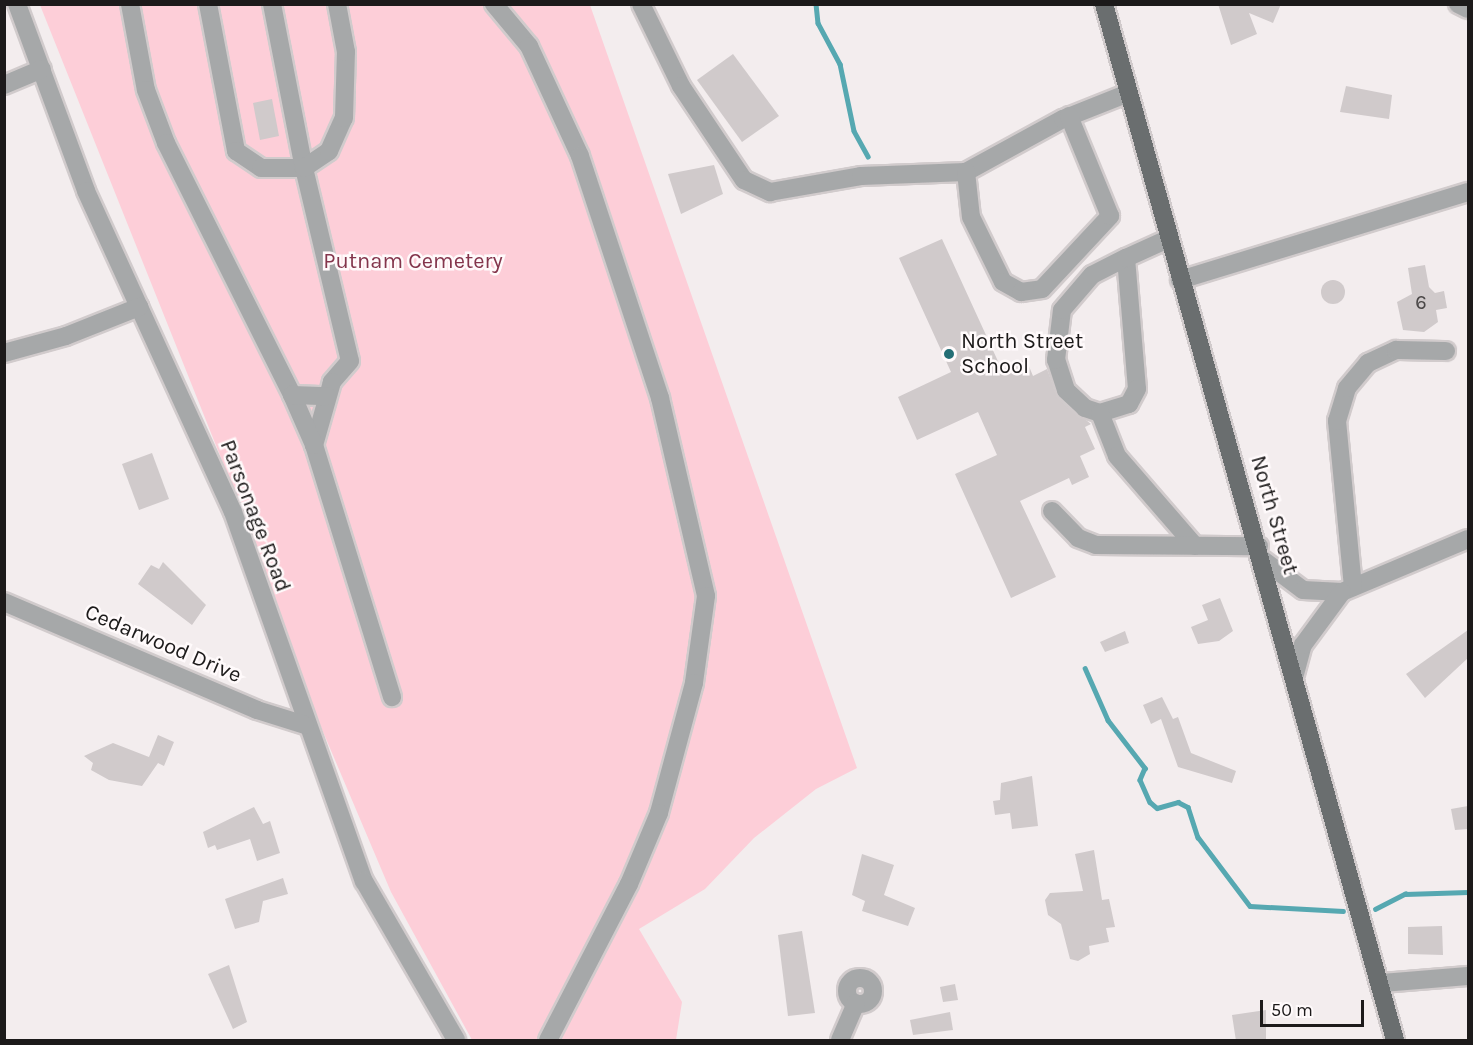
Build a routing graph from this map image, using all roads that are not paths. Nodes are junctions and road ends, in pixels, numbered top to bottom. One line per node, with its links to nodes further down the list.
1 (17, 4): 11 (street, Parsonage Road)
2 (130, 4): 24 (street)
3 (208, 4): 15 (street)
4 (272, 4): 15 (street)
5 (337, 4): 15 (street)
6 (494, 4): 41 (street)
7 (641, 4): 16 (street)
8 (1104, 4): 13 (main road, North Street)
9 (1458, 4): 10 (street)
10 (1468, 9)
11 (42, 69): 12 (street); 21 (street, Parsonage Road)
12 (4, 85)
13 (1126, 94): 14 (street); 18 (main road, North Street)
14 (1069, 116): 16 (street); 16 (street)
15 (304, 168): 25 (street)
16 (966, 172)
17 (1468, 192): 20 (street)
18 (1168, 239): 19 (street); 20 (main road, North Street)
19 (1126, 258): 26 (street); 26 (street)
20 (1180, 280): 31 (main road, North Street)
21 (139, 307): 23 (street); 36 (street, Parsonage Road)
22 (1446, 351): 32 (street)
23 (4, 352)
24 (292, 395): 25 (street); 27 (street)
25 (327, 396): 27 (street)
26 (1100, 413): 30 (street)
27 (314, 445): 35 (street)
28 (1052, 511): 30 (street)
29 (1468, 538): 32 (street)
30 (1195, 546): 31 (street)
31 (1261, 553): 32 (street); 34 (main road, North Street)
32 (1347, 589): 34 (street)
33 (4, 602): 36 (street, Cedarwood Drive)
34 (1295, 674): 38 (main road, North Street)
35 (392, 698)
36 (305, 725): 40 (street, Parsonage Road)
37 (1468, 976): 38 (street)
38 (1382, 983): 43 (main road, North Street)
39 (856, 1003): 42 (street)
40 (456, 1041)
41 (548, 1041)
42 (840, 1041)
43 (1395, 1041)

